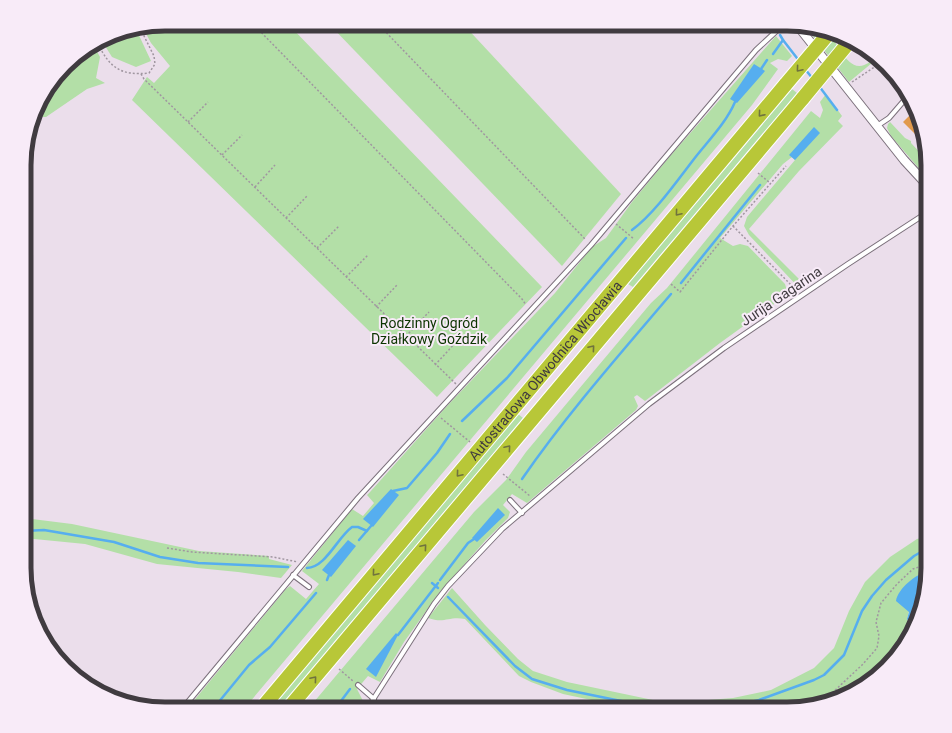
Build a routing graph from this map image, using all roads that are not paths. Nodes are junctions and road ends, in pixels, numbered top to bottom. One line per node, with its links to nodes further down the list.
1 (775, 31): 11 (lane)
2 (803, 32): 6 (street)
3 (826, 37): 16 (highway, Autostradowa Obwodnica Wrocławia, one-way to 16, bridge)
4 (846, 45): 17 (highway, Autostradowa Obwodnica Wrocławia, one-way to 4, bridge)
5 (904, 100): 6 (lane)
6 (877, 126): 7 (street)
7 (921, 178)
8 (921, 216): 10 (lane, Jurija Gagarina)
9 (510, 500): 10 (lane)
10 (522, 513): 14 (lane, Jurija Gagarina)
11 (293, 575): 12 (lane); 15 (lane)
12 (309, 587)
13 (358, 685): 14 (lane)
14 (374, 699): 18 (lane, Jurija Gagarina)
15 (188, 702)
16 (267, 702)
17 (294, 702)
18 (372, 702)

